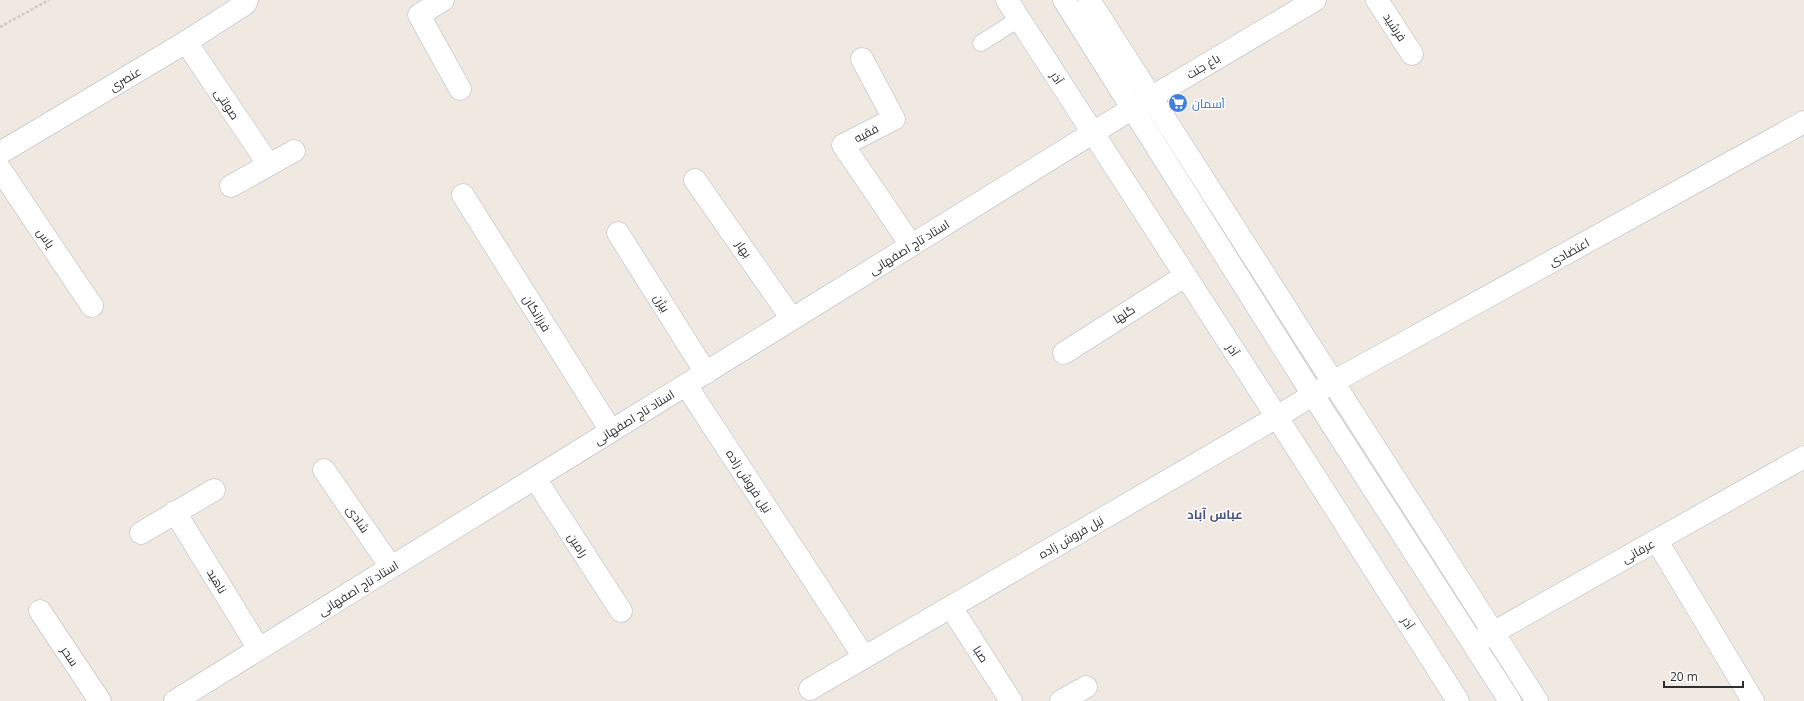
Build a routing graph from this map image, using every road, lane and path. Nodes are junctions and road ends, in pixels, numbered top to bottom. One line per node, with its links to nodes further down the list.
1 (49, 0): 10 (path)
2 (247, 0): 11 (street, عنصری)
3 (443, 0): 15 (street)
4 (1007, 0): 9 (street, آذر)
5 (1064, 0): 17 (street)
6 (1089, 0): 16 (street)
7 (1315, 0): 16 (street, باغ جنت)
8 (1377, 0): 13 (street, فرشید)
9 (1019, 19): 12 (lane); 19 (street, آذر)
10 (0, 27)
11 (186, 42): 21 (street, عنصری); 22 (street, صولتی)
12 (981, 43)
13 (1412, 54)
14 (862, 59): 28 (street, فقیه)
15 (460, 89)
16 (1151, 97): 17 (street, باغ جنت); 34 (street)
17 (1133, 108): 19 (street, باغ جنت); 36 (street)
18 (1804, 122): 34 (street, اعتضادی)
19 (1092, 134): 28 (street, استاد تاج اصفهانی); 29 (street, آذر)
20 (294, 151): 22 (street)
21 (0, 154)
22 (269, 165): 25 (street)
23 (0, 169): 30 (street, یاس)
24 (695, 180): 31 (street, بهار)
25 (232, 186)
26 (463, 195): 38 (street, فرزانگان)
27 (618, 233): 33 (street, بیژن)
28 (911, 246): 31 (street, استاد تاج اصفهانی)
29 (1185, 276): 32 (street, گلها); 37 (street, آذر)
30 (92, 306)
31 (792, 319): 33 (street, استاد تاج اصفهانی)
32 (1064, 353)
33 (706, 373): 35 (street, استاد تاج اصفهانی)
34 (1333, 382): 36 (street, اعتضادی); 50 (street)
35 (686, 385): 38 (street, استاد تاج اصفهانی); 53 (street, نیل فروش زاده)
36 (1313, 395): 37 (street, نیل فروش زاده); 51 (street)
37 (1277, 417): 47 (street, نیل فروش زاده); 61 (street, آذر)
38 (611, 431): 41 (street, استاد تاج اصفهانی)
39 (1802, 463): 45 (street, عرفانی)
40 (324, 470): 46 (street, شادی)
41 (535, 478): 46 (street, استاد تاج اصفهانی); 49 (street, رامین)
42 (214, 490): 43 (street)
43 (175, 512): 44 (street); 52 (street, ناهید)
44 (141, 533)
45 (1657, 541): 50 (street, عرفانی); 56 (street)
46 (391, 567): 52 (street, استاد تاج اصفهانی)
47 (951, 607): 53 (street, نیل فروش زاده); 59 (street, صبا)
48 (40, 611): 57 (street, سحر)
49 (621, 611)
50 (1493, 633): 51 (street, عرفانی); 63 (street)
51 (1472, 644): 62 (street)
52 (259, 649): 58 (street, استاد تاج اصفهانی)
53 (864, 657): 55 (street, نیل فروش زاده)
54 (1086, 687): 60 (street)
55 (810, 689)
56 (1753, 700)
57 (100, 701)
58 (176, 701)
59 (1011, 701)
60 (1061, 701)
61 (1458, 701)
62 (1510, 701)
63 (1537, 701)

